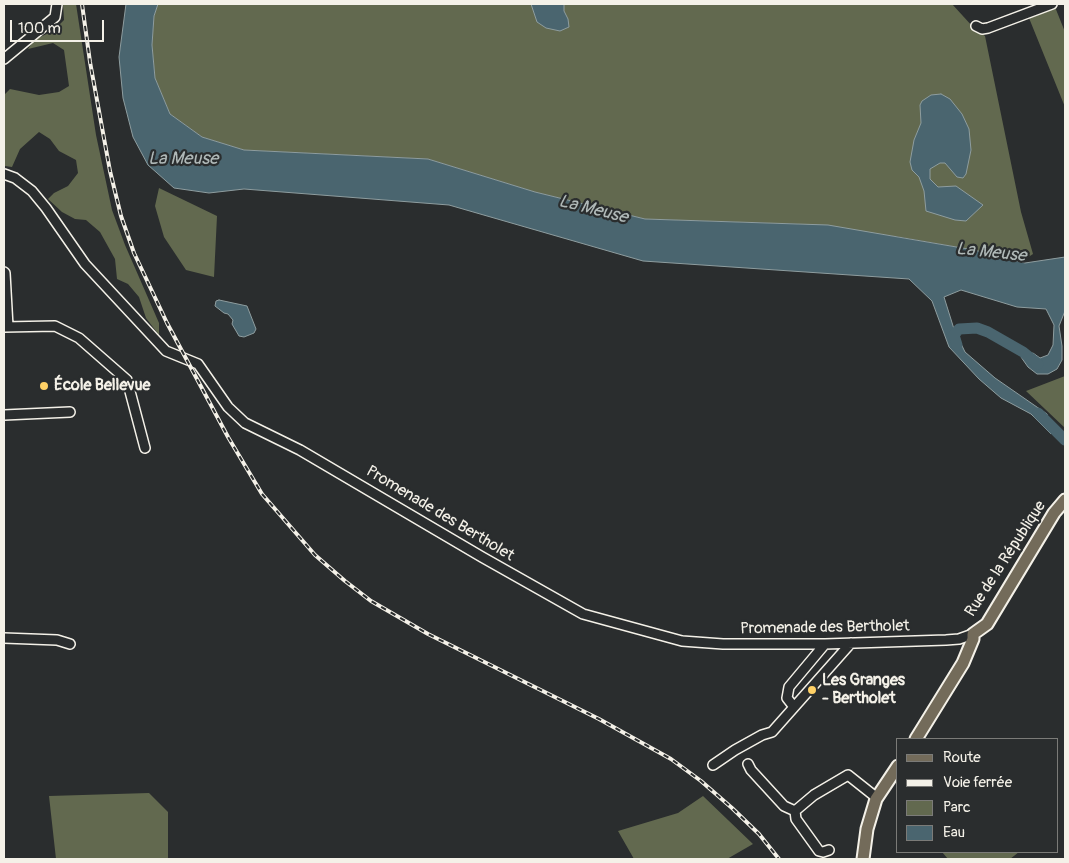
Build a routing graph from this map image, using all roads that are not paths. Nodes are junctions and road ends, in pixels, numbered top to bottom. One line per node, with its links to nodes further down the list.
1 (57, 4): 4 (street)
2 (1052, 4): 3 (street)
3 (976, 26)
4 (4, 59)
5 (4, 174): 16 (street, Promenade des Bertholet)
6 (4, 272): 7 (street)
7 (6, 327): 10 (street)
8 (70, 412): 9 (street)
9 (4, 415)
10 (145, 448)
11 (1065, 500): 12 (main road, Rue de la République)
12 (972, 634): 14 (street, Promenade des Bertholet); 18 (main road)
13 (4, 638): 15 (street)
14 (851, 643): 16 (street, Promenade des Bertholet); 17 (street)
15 (70, 644)
16 (825, 644): 17 (street)
17 (794, 707): 20 (street)
18 (917, 738)
19 (748, 764): 23 (street)
20 (713, 765)
21 (896, 769): 22 (main road)
22 (877, 798): 23 (street); 25 (main road)
23 (795, 812): 24 (street)
24 (829, 850)
25 (863, 859)

